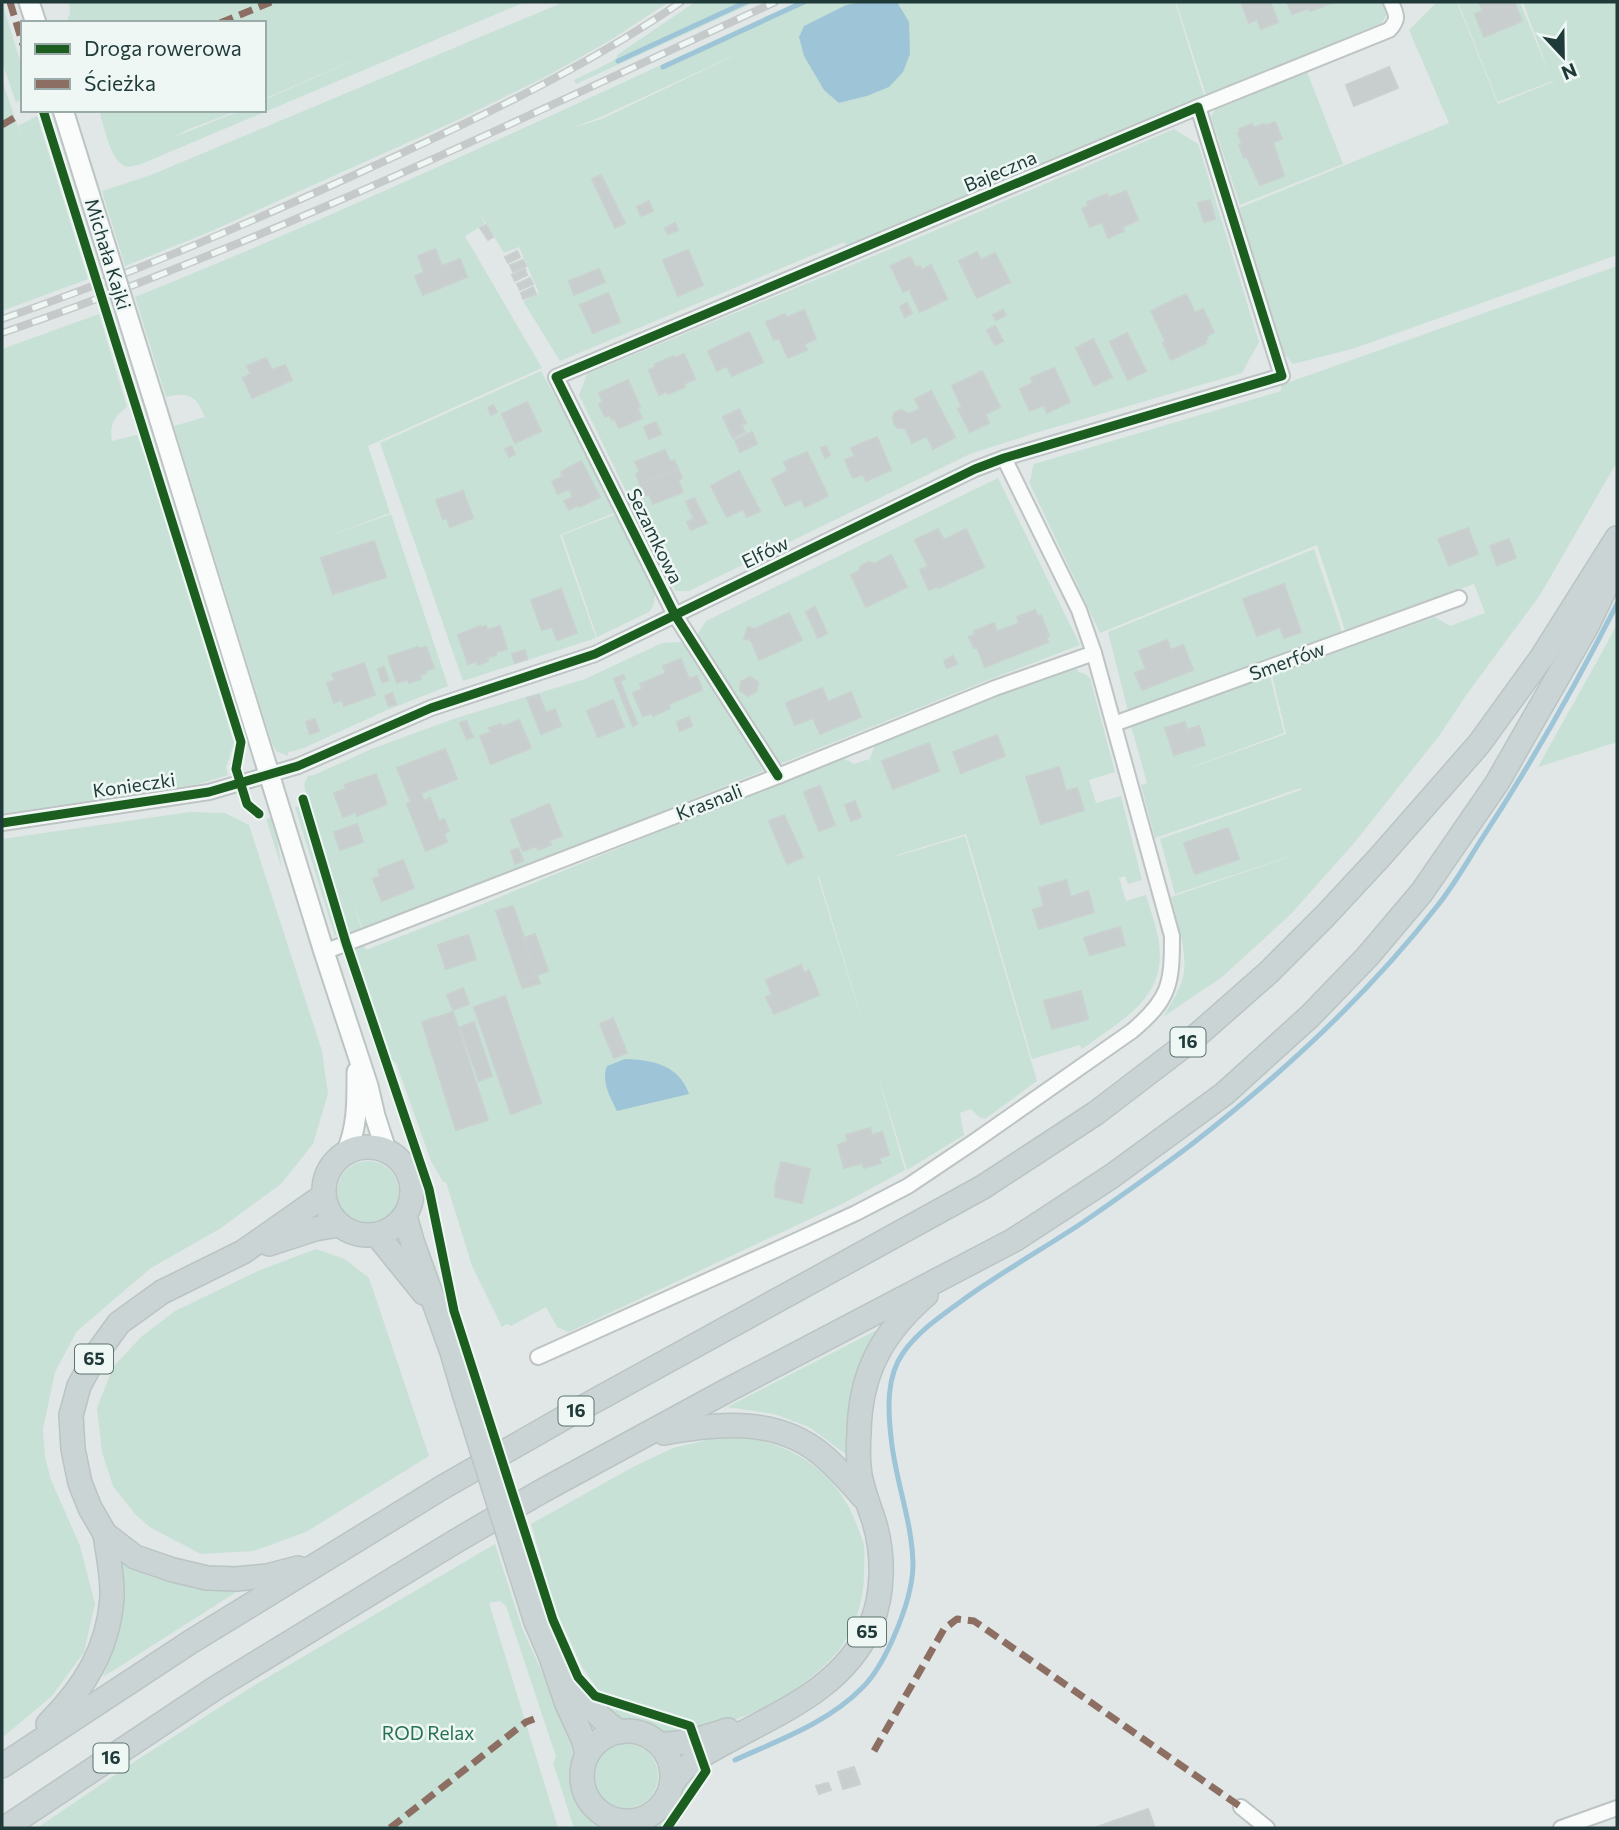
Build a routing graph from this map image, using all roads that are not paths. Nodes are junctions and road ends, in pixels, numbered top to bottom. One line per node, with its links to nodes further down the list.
1 (29, 2): 3 (street)
2 (1391, 2): 4 (street, Bajeczna)
3 (35, 21)
4 (1198, 107): 6 (street, Bajeczna); 7 (street, Elfów)
5 (64, 112): 14 (street, Michała Kajki, bridge)
6 (556, 377): 11 (street, Sezamkowa)
7 (1004, 458): 11 (street, Elfów); 12 (street)
8 (1617, 538): 32 (main road, 16)
9 (1617, 564): 26 (main road, 16)
10 (1459, 598): 13 (street, Smerfów)
11 (675, 615): 14 (street, Elfów); 15 (street, Sezamkowa)
12 (1094, 653): 13 (street); 15 (street, Krasnali)
13 (1114, 724): 28 (street)
14 (270, 774): 16 (street, Konieczki); 17 (street, Michała Kajki)
15 (778, 776): 17 (street, Krasnali)
16 (2, 822)
17 (324, 952): 18 (street, Michała Kajki)
18 (358, 1057): 19 (street, Michała Kajki); 20 (street)
19 (386, 1150): 20 (main road); 22 (main road, 65)
20 (346, 1153): 21 (main road)
21 (323, 1196): 23 (main road); 25 (main road, 65)
22 (405, 1216): 24 (main road); 27 (main road, 65)
23 (338, 1225): 24 (main road); 25 (main road)
24 (377, 1235): 27 (main road, 65)
25 (243, 1252): 31 (main road, 65)
26 (962, 1268): 29 (main road, 16); 30 (main road)
27 (438, 1313): 33 (main road, 65, bridge)
28 (538, 1357)
29 (647, 1436): 30 (main road, 65); 44 (main road, 16)
30 (866, 1501): 34 (main road, 65)
31 (105, 1534): 32 (main road); 38 (main road, 65)
32 (319, 1563): 38 (main road, 16)
33 (551, 1657): 35 (main road, 65); 37 (main road, 65)
34 (768, 1719): 36 (main road, 65); 39 (main road)
35 (619, 1732): 36 (main road, 65); 37 (main road)
36 (659, 1744): 39 (main road)
37 (587, 1755): 42 (main road, 65)
38 (9, 1761)
39 (672, 1783): 43 (main road, 65)
40 (1241, 1808): 45 (street)
41 (1617, 1808): 46 (street)
42 (604, 1820): 43 (main road, 65)
43 (639, 1824)
44 (5, 1828)
45 (1267, 1828)
46 (1561, 1828)

